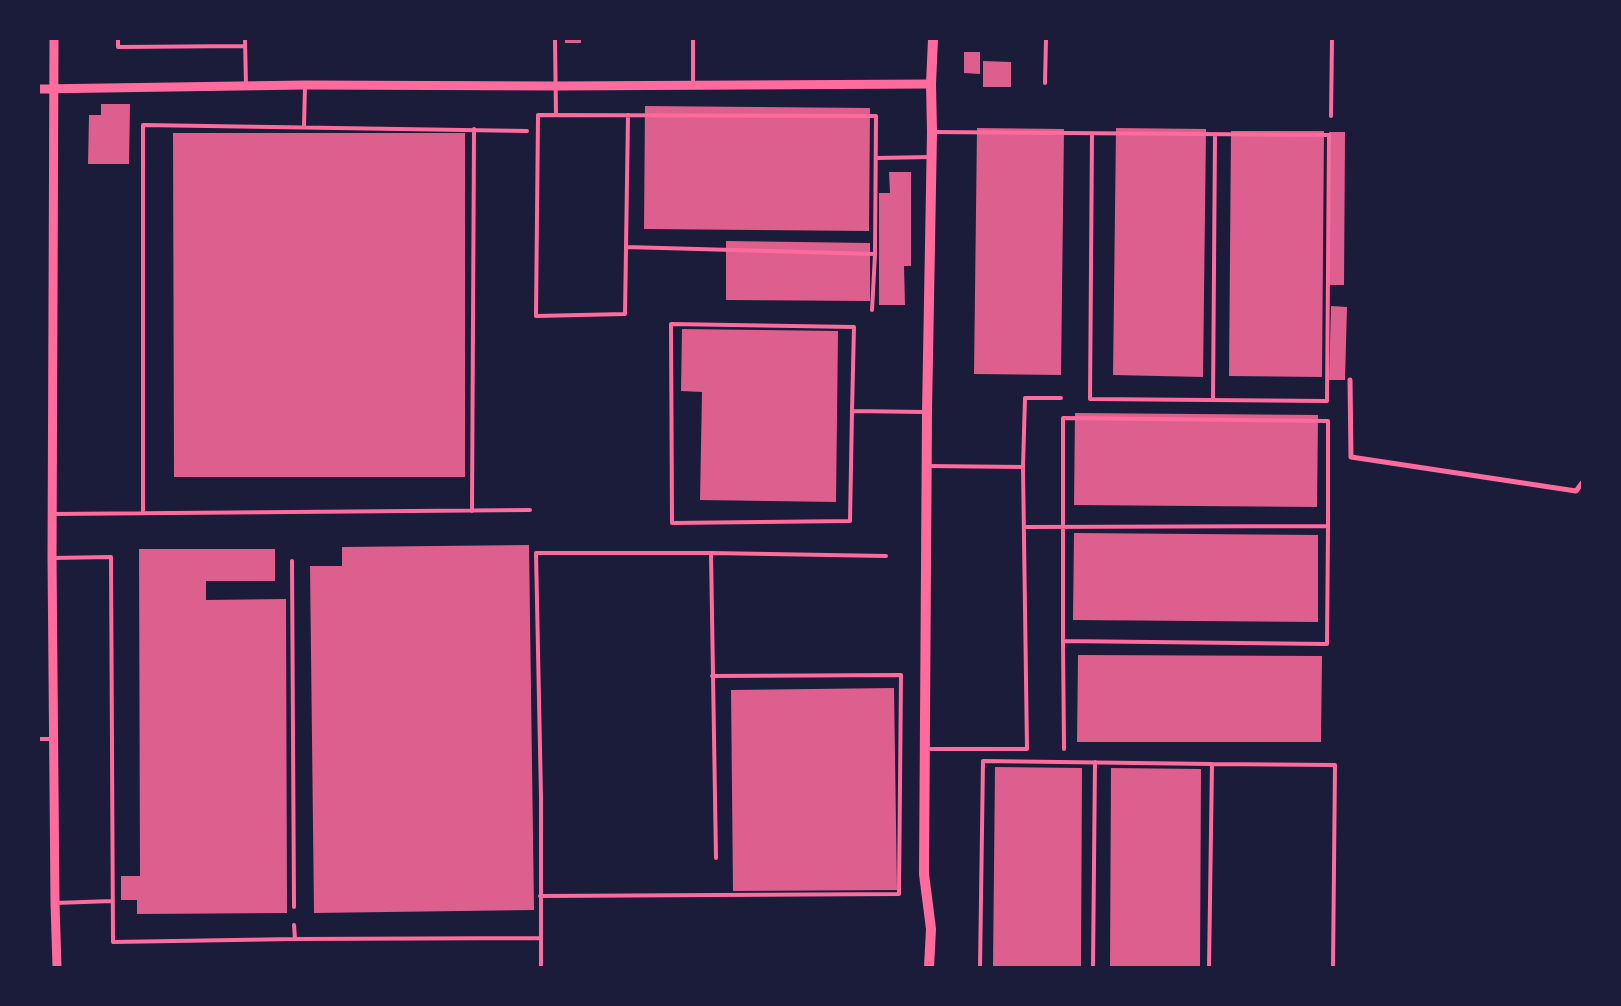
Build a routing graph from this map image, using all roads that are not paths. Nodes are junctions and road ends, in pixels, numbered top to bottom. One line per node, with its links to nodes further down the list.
1 (54, 39): 17 (street)
2 (118, 39): 9 (lane)
3 (245, 39): 9 (lane)
4 (555, 39): 14 (lane)
5 (693, 39): 15 (lane)
6 (933, 39): 11 (main road)
7 (1046, 39): 10 (lane)
8 (1332, 39): 20 (lane)
9 (245, 46): 13 (lane)
10 (1045, 82)
11 (931, 84): 15 (street); 24 (main road)
12 (305, 85): 13 (street); 14 (street); 21 (lane)
13 (246, 86): 17 (street)
14 (556, 86): 15 (street); 19 (lane)
15 (693, 86)
16 (39, 89): 17 (street)
17 (53, 89): 43 (street)
18 (628, 115): 19 (lane); 28 (lane); 29 (lane)
19 (556, 116): 29 (lane)
20 (1331, 116)
21 (304, 126): 22 (lane); 42 (lane)
22 (474, 130): 23 (lane); 41 (lane)
23 (527, 130)
24 (932, 132): 25 (lane); 27 (main road)
25 (1092, 133): 26 (lane); 34 (lane)
26 (1215, 134): 34 (lane); 34 (lane)
27 (932, 157): 28 (lane); 36 (main road)
28 (876, 158): 30 (lane)
29 (626, 247): 30 (lane)
30 (875, 254): 31 (lane)
31 (872, 310)
32 (1350, 380): 39 (street)
33 (1061, 398): 38 (lane)
34 (1213, 400)
35 (852, 411): 35 (lane); 36 (lane)
36 (927, 412): 37 (main road)
37 (927, 466): 38 (lane); 55 (main road)
38 (1023, 467): 44 (lane)
39 (1582, 482)
40 (530, 510): 41 (lane)
41 (472, 511): 42 (lane)
42 (143, 513): 43 (lane)
43 (52, 514): 49 (street)
44 (1024, 526): 46 (lane); 55 (lane)
45 (1328, 526): 46 (lane); 46 (lane); 51 (lane)
46 (1063, 527): 51 (lane)
47 (711, 554): 48 (lane); 52 (lane); 60 (lane)
48 (886, 556)
49 (52, 558): 54 (street); 61 (lane)
50 (292, 561): 63 (lane)
51 (1063, 641): 56 (lane)
52 (712, 676): 59 (lane); 60 (lane)
53 (39, 739): 54 (lane)
54 (54, 739): 62 (street)
55 (926, 749): 69 (main road)
56 (1064, 749)
57 (1095, 762): 58 (lane); 70 (lane); 71 (lane)
58 (1212, 764): 72 (lane); 73 (lane)
59 (716, 858)
60 (540, 896): 65 (lane)
61 (112, 901): 62 (lane); 66 (lane)
62 (54, 903): 67 (street)
63 (294, 907)
64 (294, 925): 66 (lane)
65 (541, 938): 66 (lane); 68 (lane)
66 (295, 939)
67 (57, 967)
68 (541, 967)
69 (929, 967)
70 (980, 967)
71 (1093, 967)
72 (1209, 967)
73 (1333, 967)

